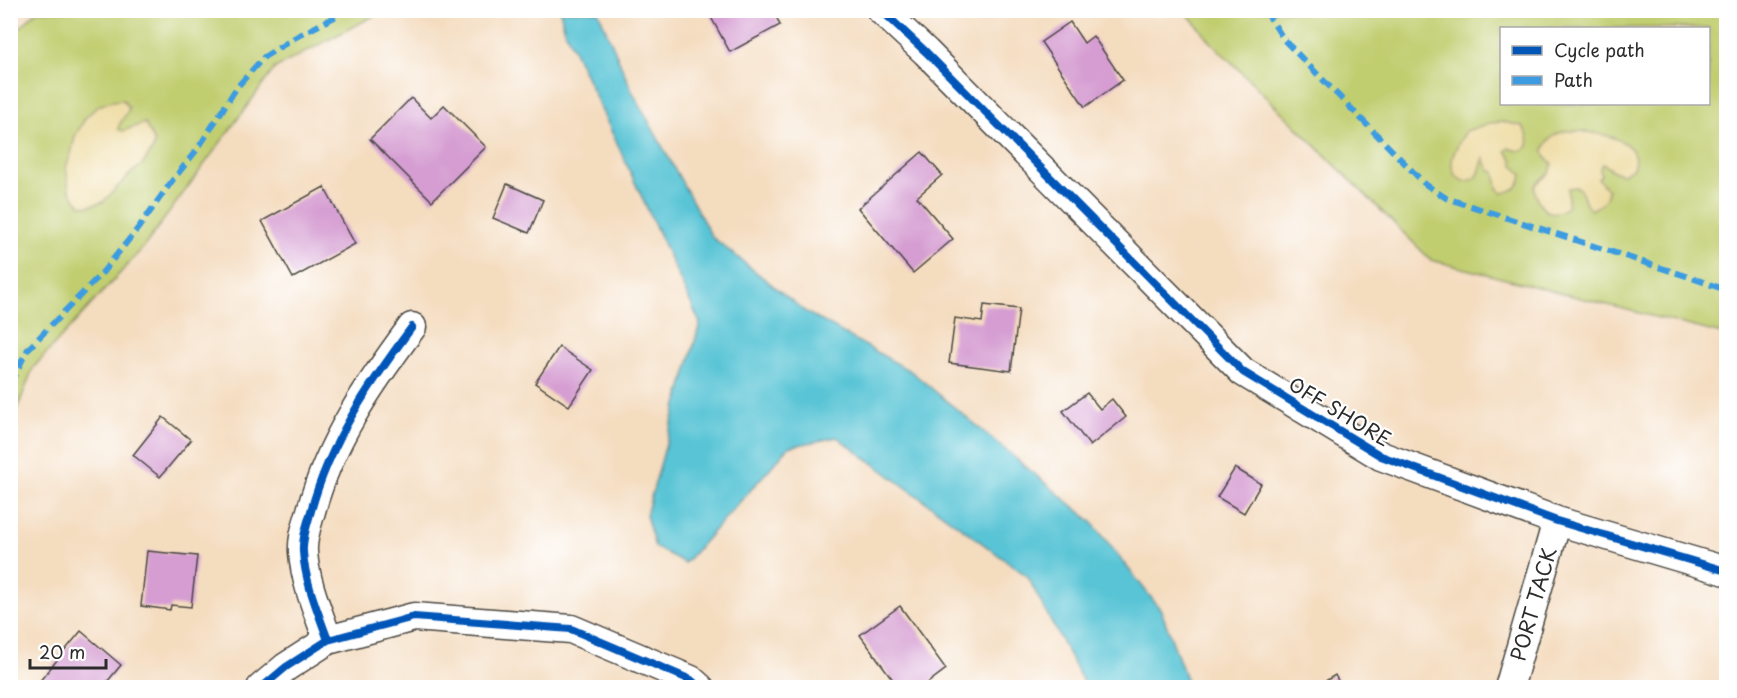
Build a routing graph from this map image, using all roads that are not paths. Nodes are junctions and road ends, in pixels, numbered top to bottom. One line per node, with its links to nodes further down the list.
1 (881, 10): 3 (street, OFF SHORE)
2 (412, 327): 5 (street)
3 (1557, 521): 4 (street, OFF SHORE); 8 (street, PORT TACK)
4 (1726, 571)
5 (328, 640): 6 (street); 7 (street)
6 (261, 687)
7 (700, 687)
8 (1509, 687)

